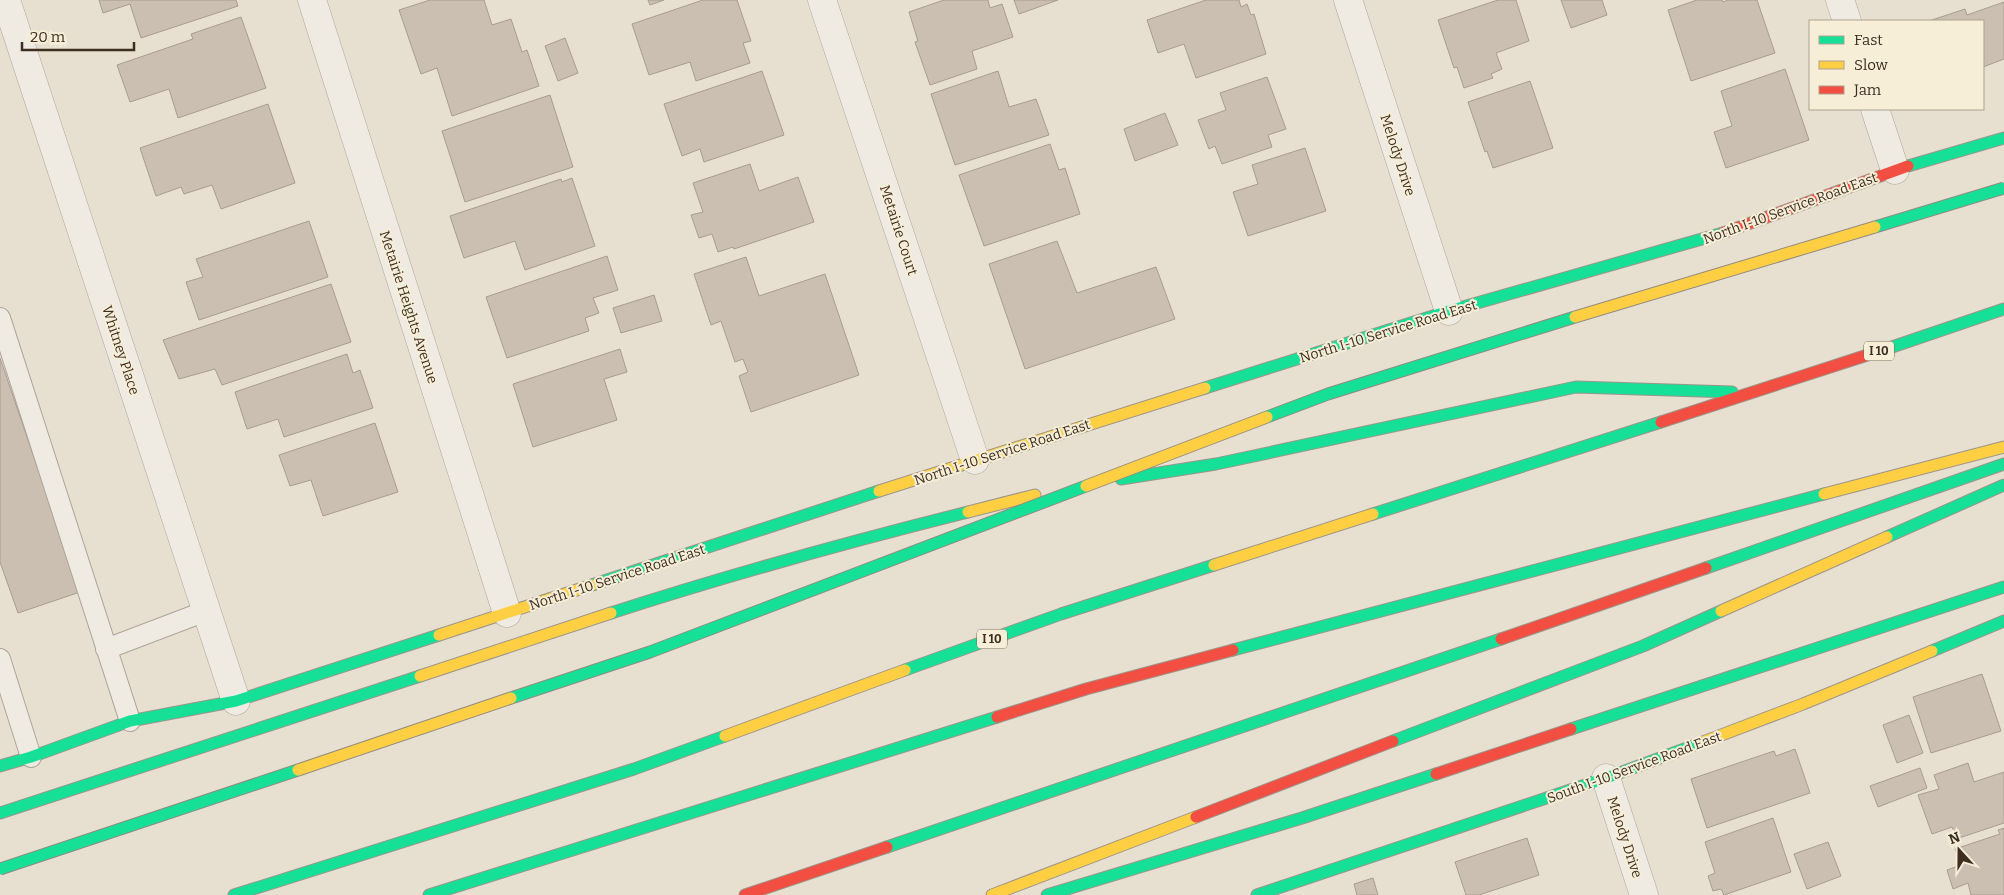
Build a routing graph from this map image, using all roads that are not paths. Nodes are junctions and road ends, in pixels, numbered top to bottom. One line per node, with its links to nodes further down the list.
1 (6, 0): 20 (street, Whitney Place)
2 (312, 0): 21 (street, Metairie Heights Avenue)
3 (822, 0): 16 (street, Metairie Court)
4 (1348, 0): 12 (street, Melody Drive)
5 (1840, 0): 6 (street)
6 (1847, 20)
7 (1875, 110): 9 (street)
8 (2004, 138): 9 (main road, North I-10 Service Road East)
9 (1895, 170): 12 (main road, North I-10 Service Road East)
10 (2004, 188): 31 (main road, bridge)
11 (2004, 309): 14 (main road, I 10)
12 (1449, 311): 16 (main road, North I-10 Service Road East)
13 (0, 318): 23 (lane)
14 (1753, 393): 30 (main road); 32 (main road, I 10)
15 (2004, 447): 33 (main road)
16 (975, 460): 21 (main road, North I-10 Service Road East)
17 (2004, 464): 34 (main road)
18 (2004, 484): 35 (main road)
19 (2004, 587): 36 (main road)
20 (206, 611): 23 (lane); 25 (street, Whitney Place)
21 (507, 613): 25 (main road, North I-10 Service Road East)
22 (2004, 621): 29 (main road, South I-10 Service Road East)
23 (106, 649): 26 (lane)
24 (0, 658): 27 (lane)
25 (236, 701): 26 (main road, North I-10 Service Road East)
26 (130, 721): 27 (main road, North I-10 Service Road East)
27 (31, 757): 28 (main road, North I-10 Service Road East)
28 (0, 766)
29 (1606, 778): 37 (main road, South I-10 Service Road East); 38 (street, Melody Drive)
30 (0, 813)
31 (0, 869)
32 (234, 895)
33 (429, 895)
34 (745, 895)
35 (992, 895)
36 (1047, 895)
37 (1257, 895)
38 (1644, 895)

